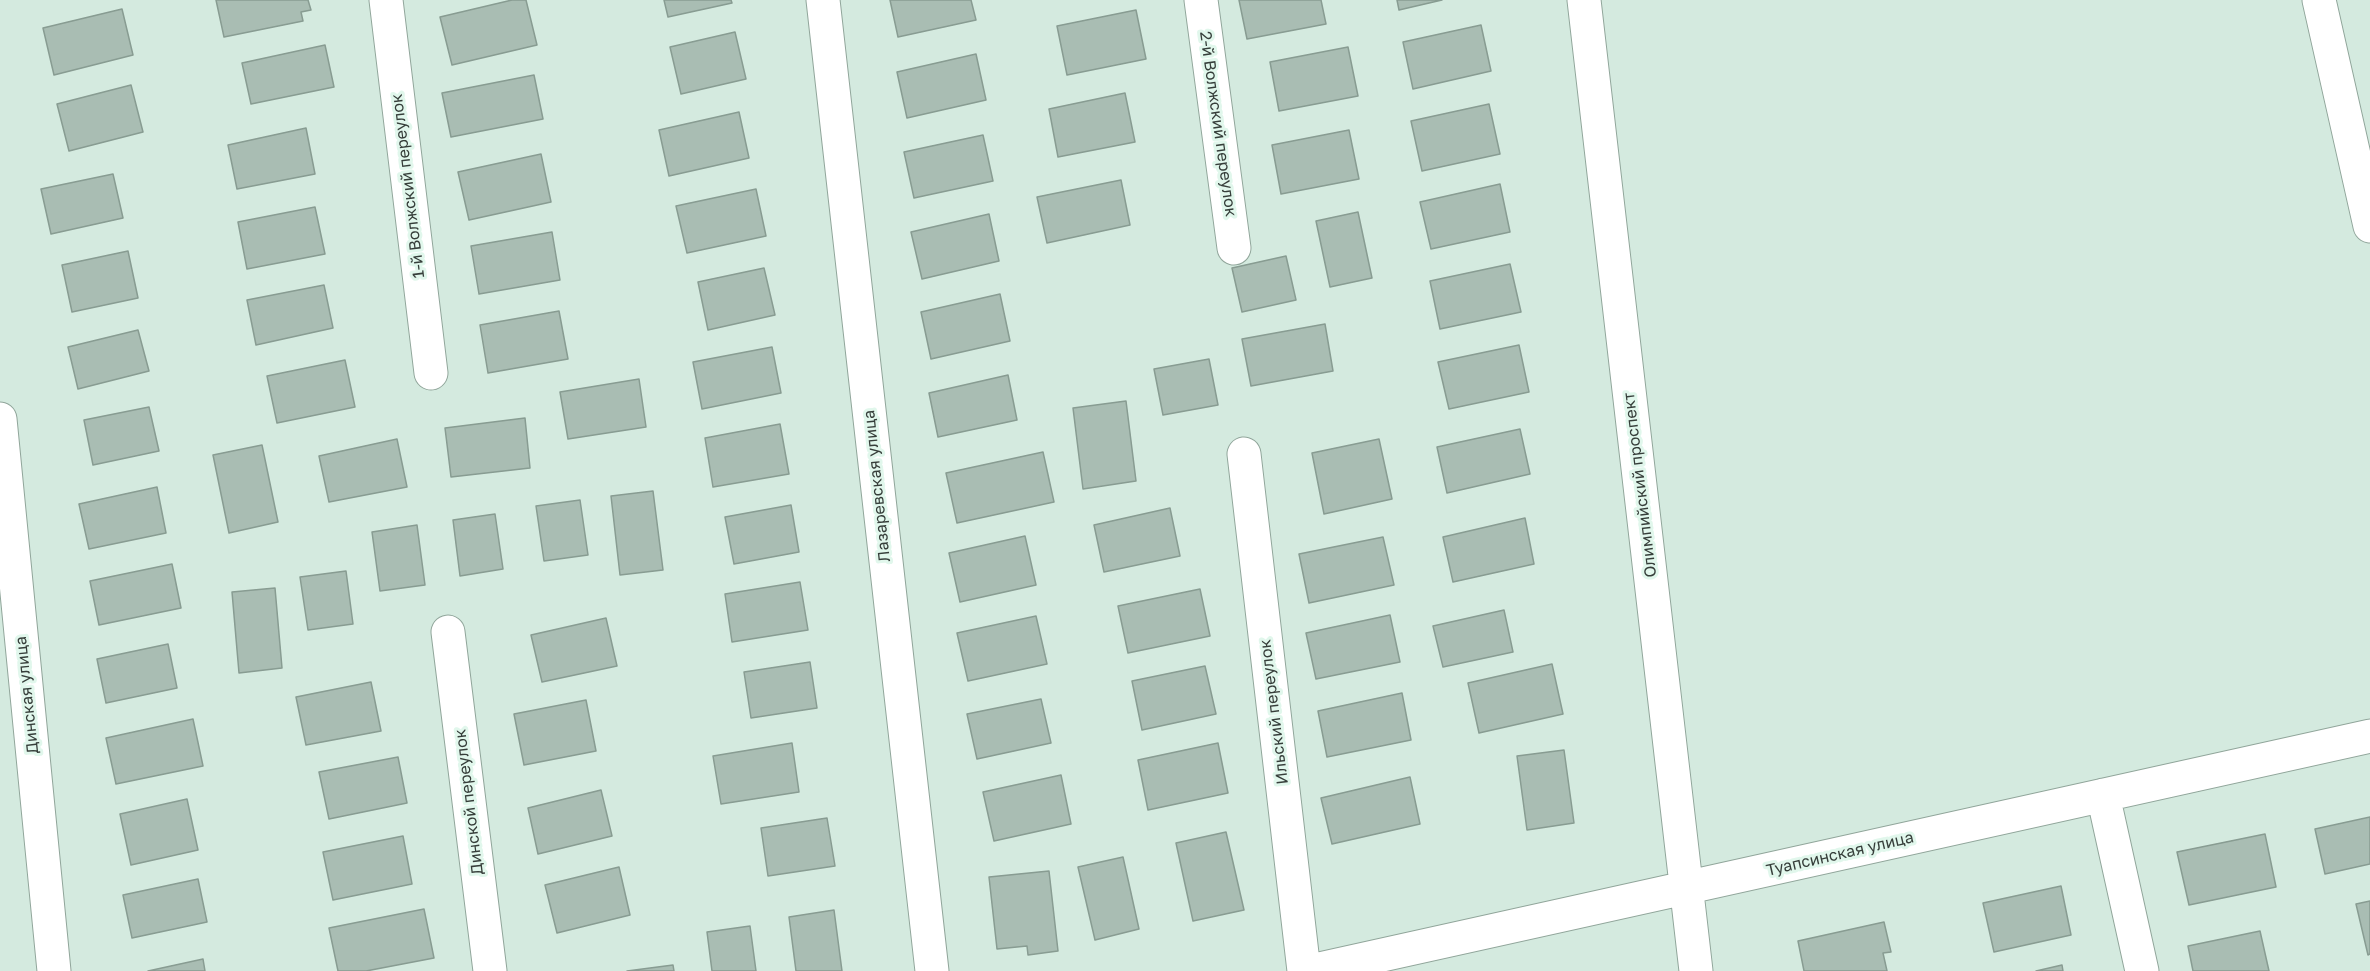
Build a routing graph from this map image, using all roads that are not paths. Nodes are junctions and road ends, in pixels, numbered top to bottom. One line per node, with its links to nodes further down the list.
1 (386, 0): 8 (street, 1-й Волжский переулок)
2 (823, 0): 17 (street, Лазаревская улица)
3 (1201, 0): 7 (street, 2-й Волжский переулок)
4 (1584, 0): 14 (street, Олимпийский проспект)
5 (2319, 0): 6 (street)
6 (2370, 226)
7 (1234, 248)
8 (431, 373)
9 (0, 419): 15 (street, Динская улица)
10 (1244, 454): 18 (street, Ильский переулок)
11 (448, 632): 16 (street, Динской переулок)
12 (2370, 736): 13 (street, Туапсинская улица)
13 (2103, 795): 14 (street, Туапсинская улица); 21 (street)
14 (1686, 888): 19 (street, Туапсинская улица); 20 (street, Олимпийский проспект)
15 (54, 971)
16 (490, 971)
17 (932, 971)
18 (1304, 971)
19 (1310, 971)
20 (1696, 971)
21 (2142, 971)

